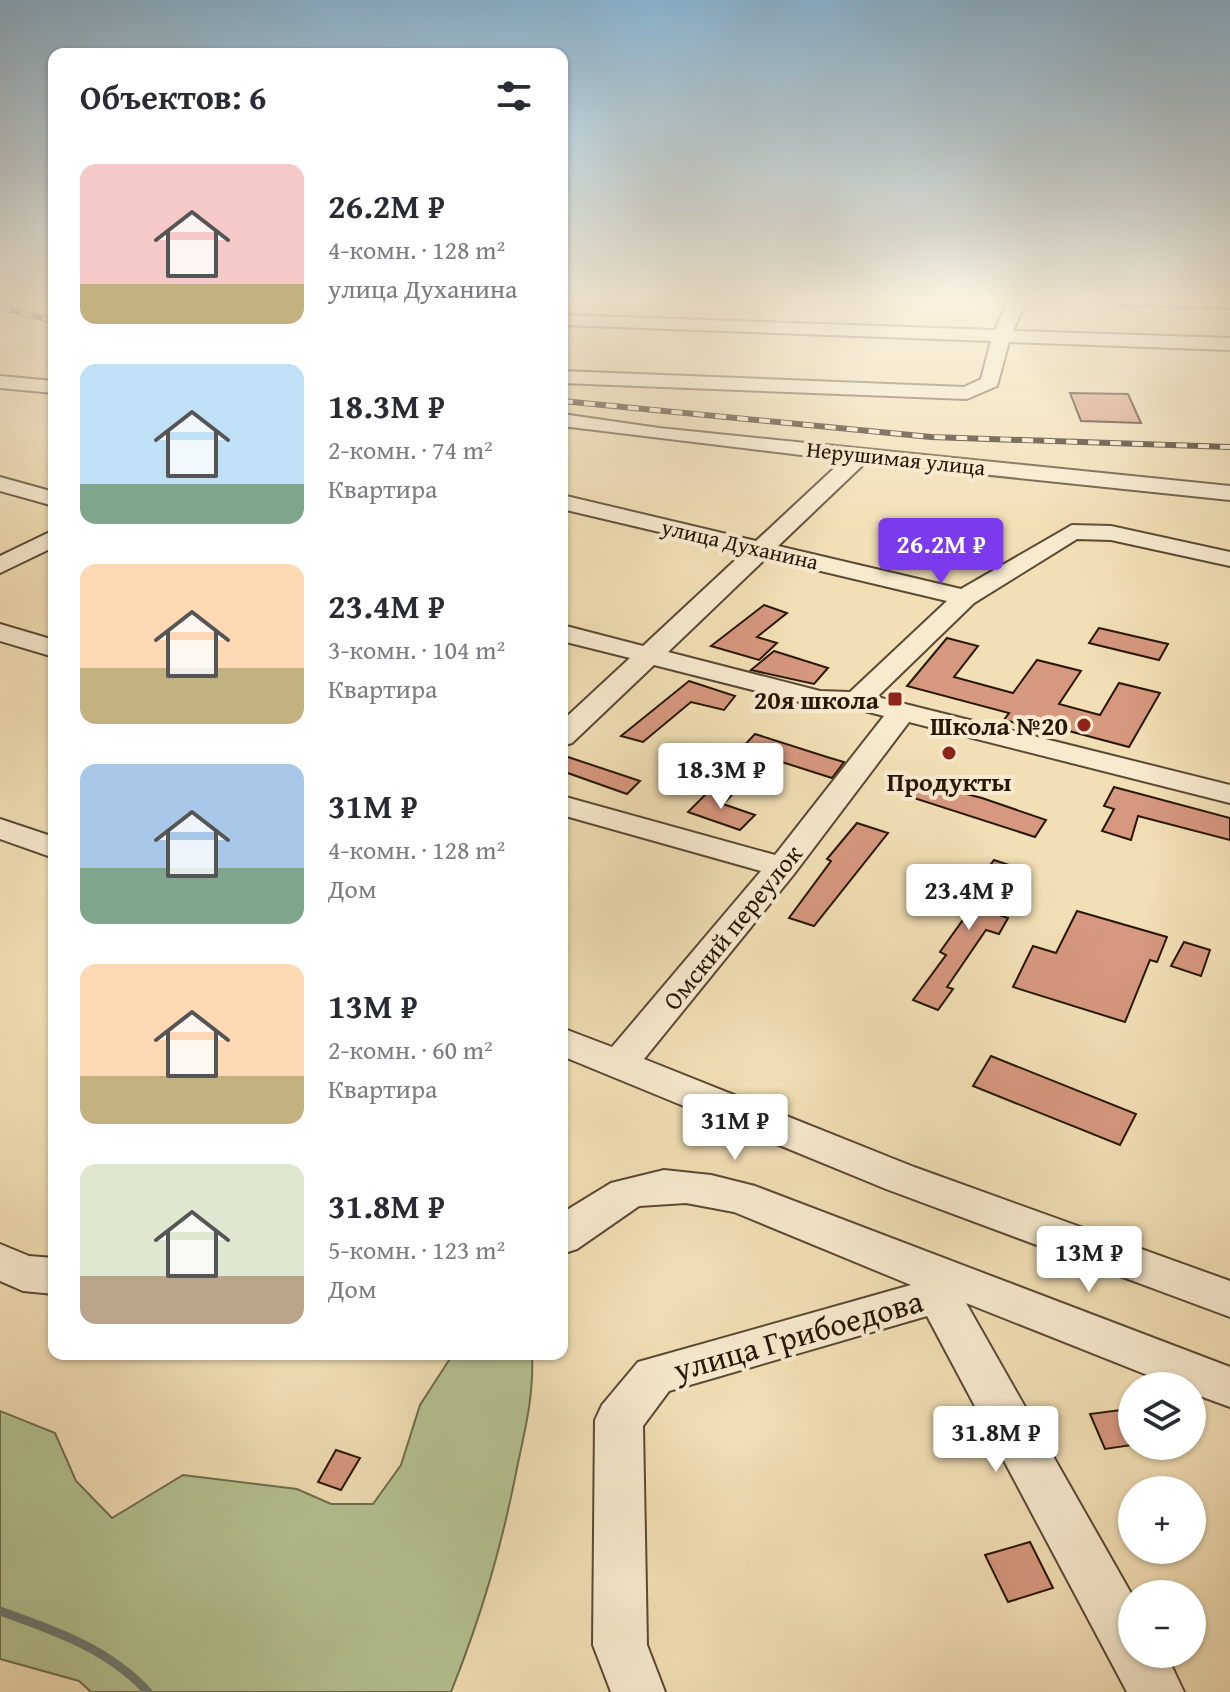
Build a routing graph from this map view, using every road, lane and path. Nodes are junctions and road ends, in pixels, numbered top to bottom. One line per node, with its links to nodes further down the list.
1 (586, 378): 2 (street)
2 (991, 378)
3 (0, 382): 4 (street)
4 (48, 386)
5 (568, 421): 6 (street, Нерушимая улица)
6 (862, 454): 8 (street, Нерушимая улица); 12 (street)
7 (0, 484): 9 (street)
8 (1230, 493)
9 (48, 497)
10 (568, 503): 12 (street, улица Духанина)
11 (48, 540): 14 (street)
12 (762, 549): 15 (street, улица Духанина); 19 (street)
13 (1230, 559): 15 (street)
14 (0, 566)
15 (965, 598): 20 (street)
16 (0, 632): 18 (street)
17 (568, 635): 19 (street)
18 (48, 647)
19 (649, 655): 20 (street); 22 (street)
20 (857, 701): 21 (street)
21 (902, 712): 23 (street); 27 (street, Омский переулок)
22 (568, 731)
23 (1230, 794)
24 (568, 807): 27 (street)
25 (0, 828): 26 (street)
26 (48, 846)
27 (782, 867): 29 (street, Омский переулок)
28 (568, 1043): 29 (street)
29 (619, 1064): 34 (street)
30 (568, 1232): 33 (street)
31 (0, 1261): 32 (street)
32 (48, 1275)
33 (931, 1280): 35 (street); 36 (street); 38 (street, улица Грибоедова)
34 (1230, 1299)
35 (1230, 1387)
36 (1118, 1621)
37 (1144, 1668): 39 (street)
38 (638, 1692)
39 (1157, 1692)

